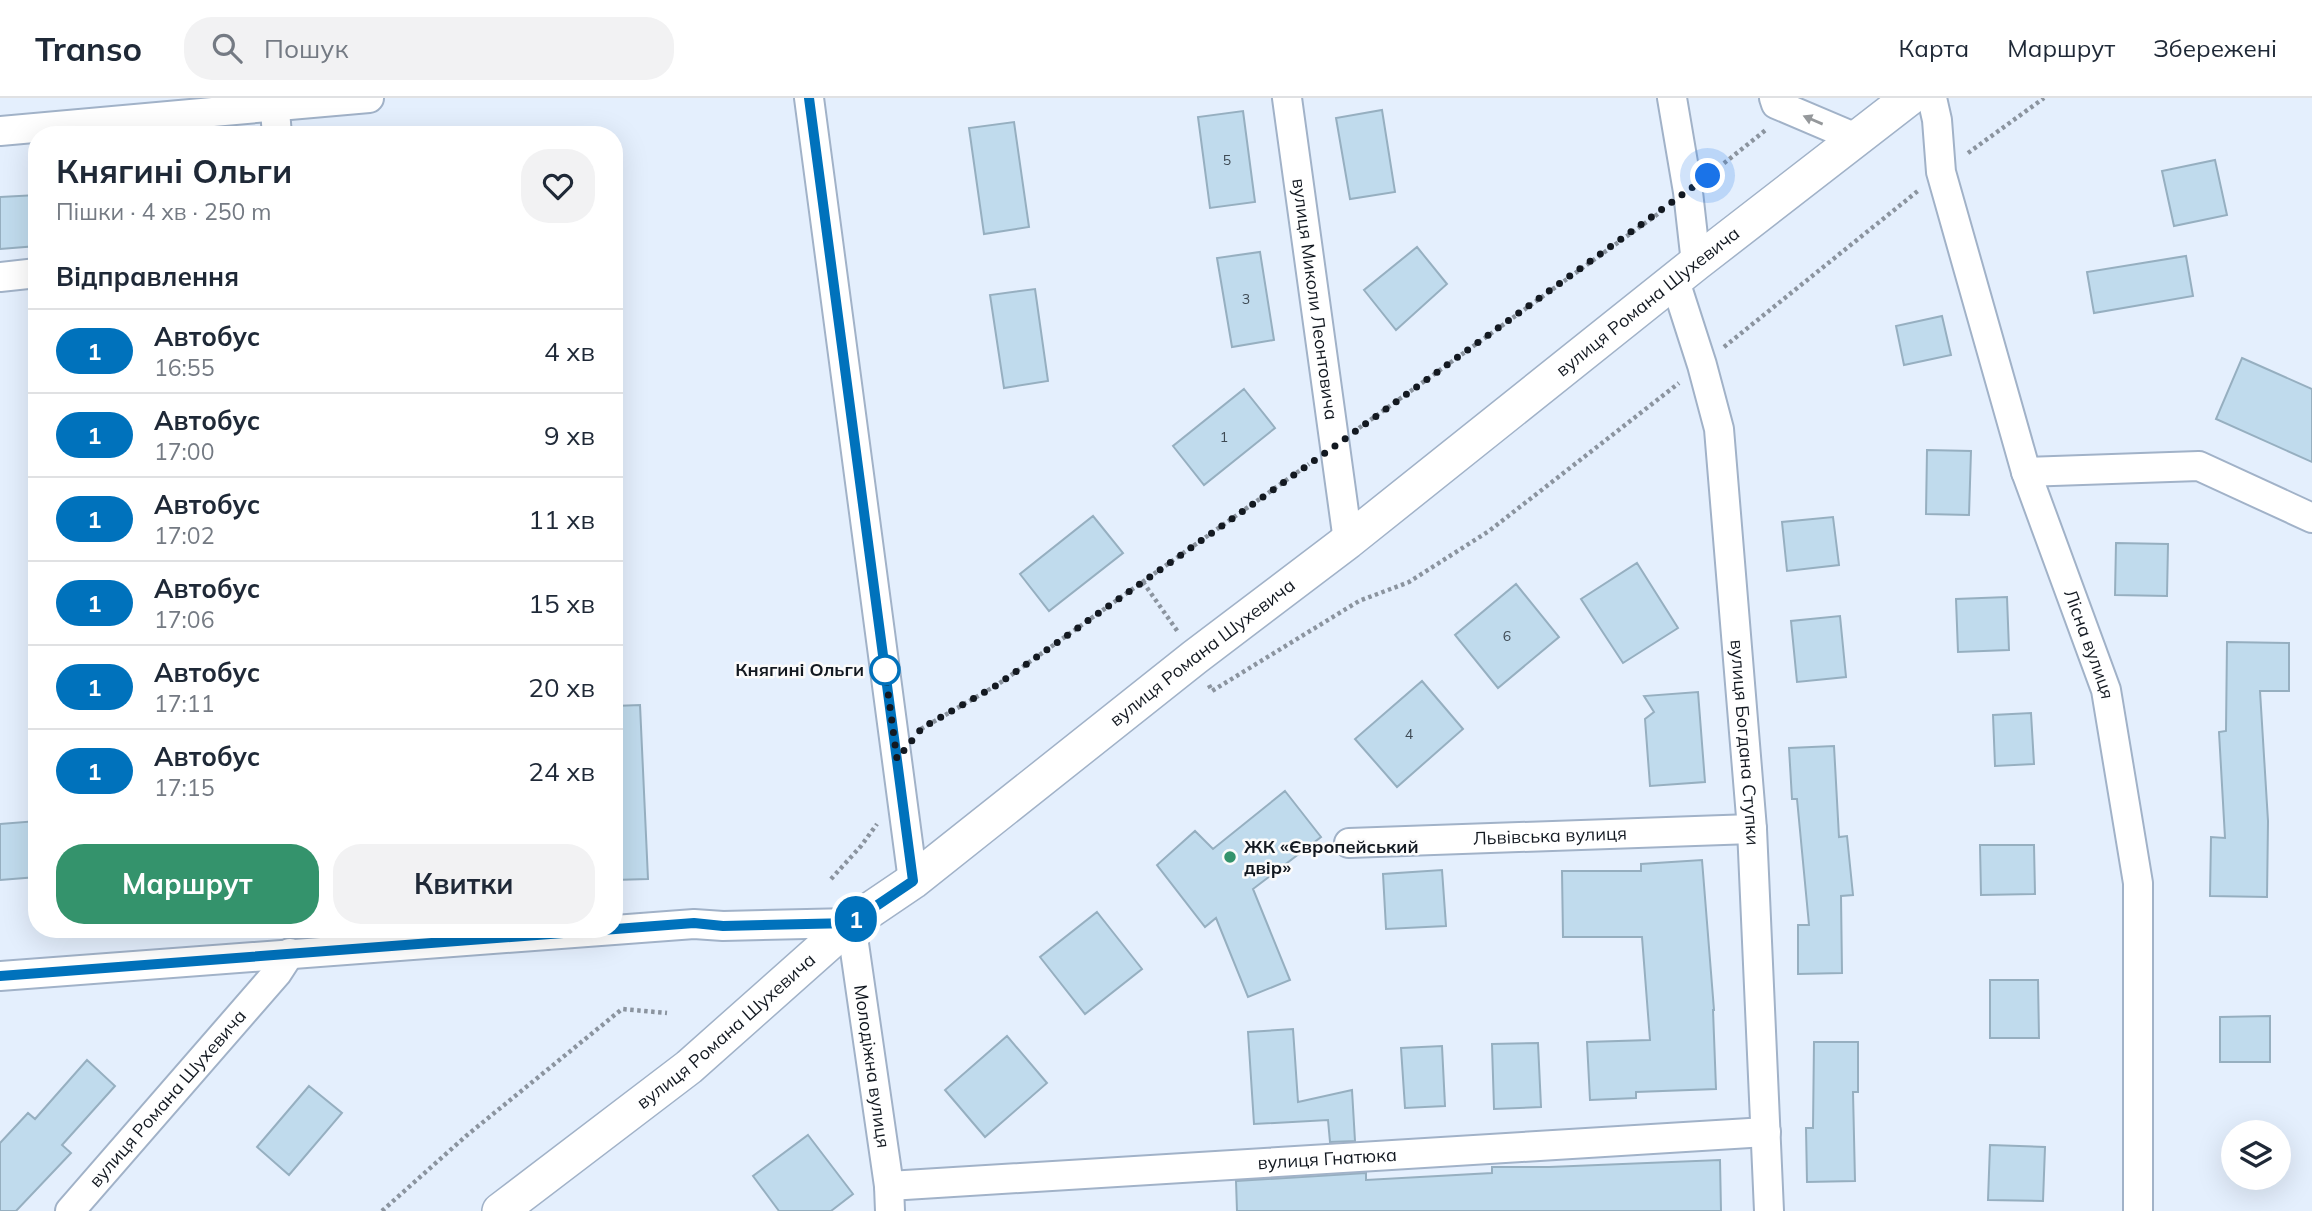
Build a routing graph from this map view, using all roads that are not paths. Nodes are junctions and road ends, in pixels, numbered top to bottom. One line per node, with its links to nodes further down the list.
1 (369, 98): 8 (street)
2 (809, 98): 22 (street)
3 (1287, 98): 19 (street, вулиця Миколи Леонтовича)
4 (1672, 98): 14 (street, вулиця Богдана Ступки)
5 (1909, 98): 13 (main road, вулиця Романа Шухевича)
6 (1933, 98): 17 (street, Лісна вулиця)
7 (1774, 111): 13 (street, one-way to 7)
8 (275, 114): 9 (street)
9 (101, 119): 10 (street)
10 (42, 126)
11 (28, 128): 12 (street)
12 (0, 131)
13 (1856, 138): 14 (main road, вулиця Романа Шухевича)
14 (1685, 272): 19 (main road, вулиця Романа Шухевича); 20 (street, вулиця Богдана Ступки)
15 (28, 274): 16 (street)
16 (0, 277)
17 (2026, 472): 18 (street); 34 (street, Лісна вулиця)
18 (2312, 518)
19 (1348, 541): 22 (main road, вулиця Романа Шухевича)
20 (1752, 830): 21 (street, Львівська вулиця); 29 (street, вулиця Богдана Ступки)
21 (1349, 843)
22 (913, 881): 23 (main road, вулиця Романа Шухевича)
23 (851, 923): 24 (street); 30 (street, Молодіжна вулиця); 32 (main road, вулиця Романа Шухевича)
24 (623, 926)
25 (365, 938): 26 (street)
26 (343, 939): 27 (street)
27 (290, 953): 28 (street); 31 (street, вулиця Романа Шухевича)
28 (0, 976)
29 (1766, 1132): 30 (street, вулиця Гнатюка); 33 (street, вулиця Богдана Ступки)
30 (889, 1198)
31 (70, 1211)
32 (500, 1211)
33 (1769, 1211)
34 (2138, 1211)

